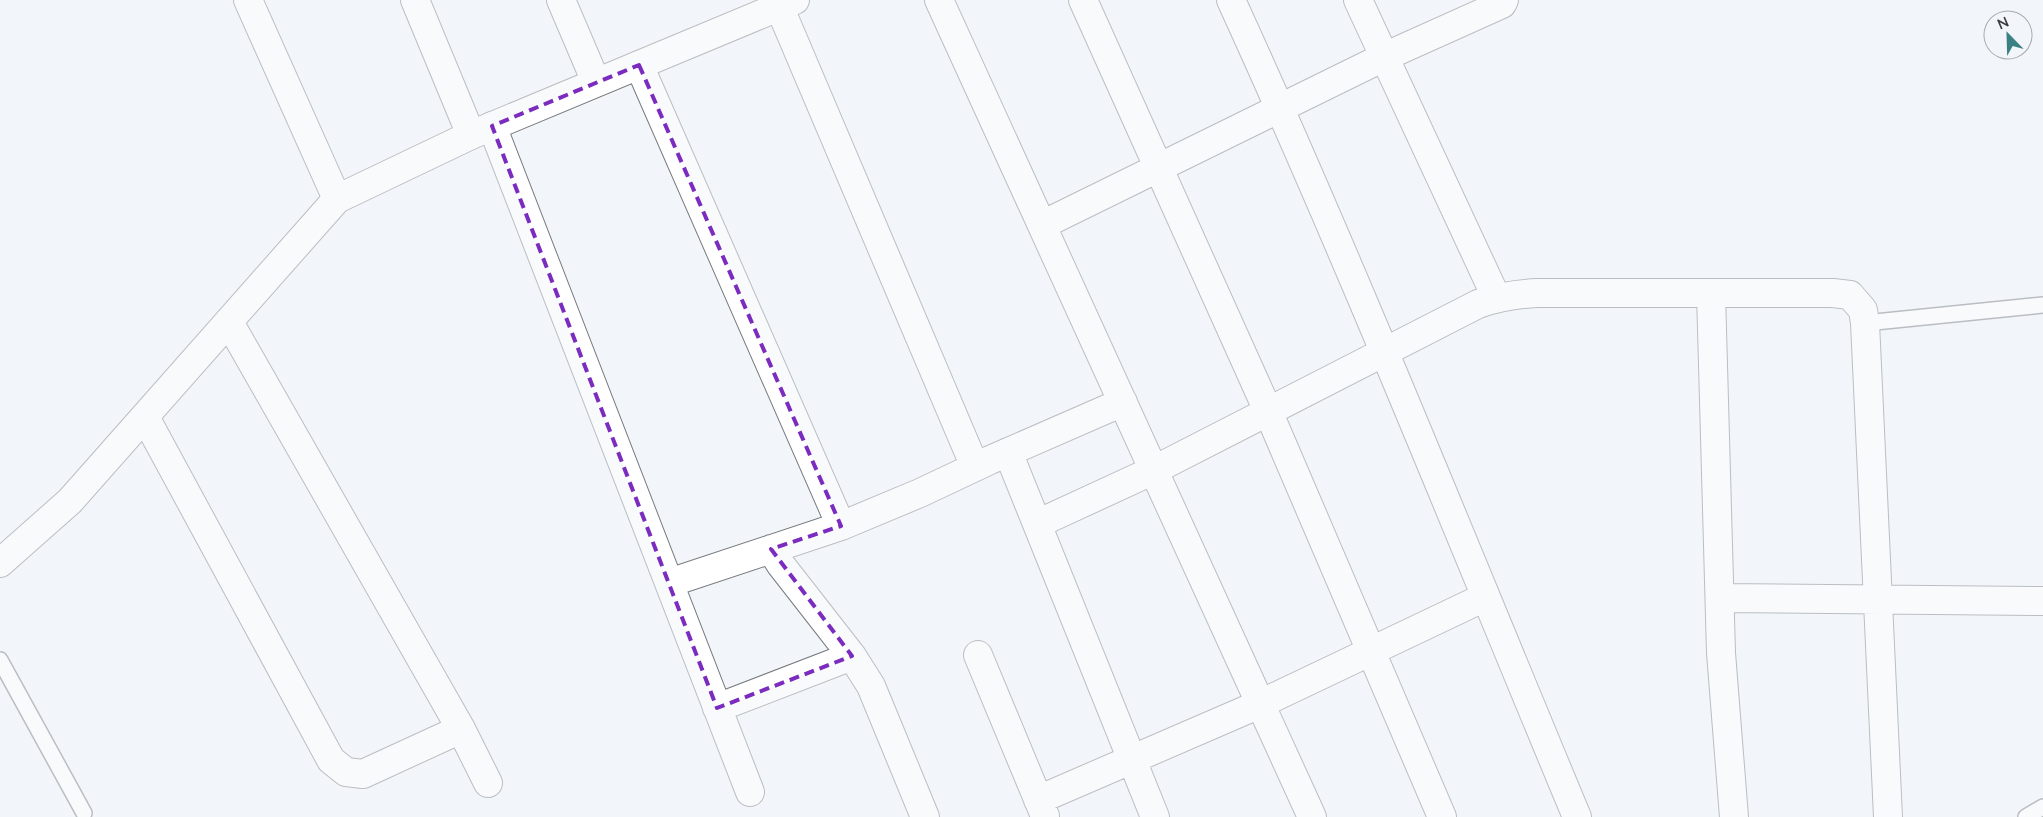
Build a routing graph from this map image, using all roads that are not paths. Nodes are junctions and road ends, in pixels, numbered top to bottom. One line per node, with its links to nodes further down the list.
1 (248, 0): 16 (street)
2 (415, 0): 14 (street)
3 (561, 0): 12 (street)
4 (939, 0): 17 (street)
5 (1083, 0): 15 (street)
6 (1231, 0): 13 (street)
7 (1358, 0): 10 (street)
8 (1504, 0): 10 (street)
9 (791, 2): 11 (street); 28 (street)
10 (1384, 57): 13 (street); 19 (street)
11 (639, 65): 12 (street); 31 (street)
12 (596, 82): 14 (street)
13 (1280, 108): 15 (street); 23 (street)
14 (482, 130): 16 (street); 34 (street)
15 (1158, 168): 17 (street); 25 (street)
16 (337, 199): 21 (street)
17 (1042, 225): 24 (street)
18 (1711, 293): 19 (street); 22 (street); 36 (street)
19 (1496, 298): 23 (street)
20 (2043, 305): 22 (lane)
21 (229, 322): 26 (street); 45 (street)
22 (1865, 322): 37 (street)
23 (1384, 352): 25 (street); 35 (street)
24 (1123, 402): 27 (street); 29 (street)
25 (1268, 412): 29 (street); 39 (street)
26 (145, 416): 33 (street); 45 (street)
27 (1008, 452): 28 (street); 30 (street)
28 (975, 467): 31 (street)
29 (1154, 470): 30 (street); 43 (street)
30 (1037, 524): 46 (street)
31 (841, 526): 32 (street)
32 (771, 549): 34 (street); 41 (street)
33 (0, 563)
34 (670, 583): 44 (street)
35 (1485, 597): 39 (street); 56 (street)
36 (1720, 598): 37 (street); 57 (street)
37 (1878, 599): 38 (street); 58 (street)
38 (2043, 601)
39 (1371, 651): 43 (street); 55 (street)
40 (978, 655): 50 (street)
41 (852, 656): 44 (street); 52 (street)
42 (0, 660): 51 (lane)
43 (1260, 704): 46 (street); 54 (street)
44 (717, 708): 48 (street)
45 (461, 729): 47 (street)
46 (1132, 760): 50 (street); 53 (street)
47 (488, 783)
48 (750, 792)
49 (2043, 807): 59 (lane)
50 (1042, 809)
51 (84, 813)
52 (925, 817)
53 (1155, 817)
54 (1312, 817)
55 (1442, 817)
56 (1577, 817)
57 (1734, 817)
58 (1888, 817)
59 (2026, 817)

